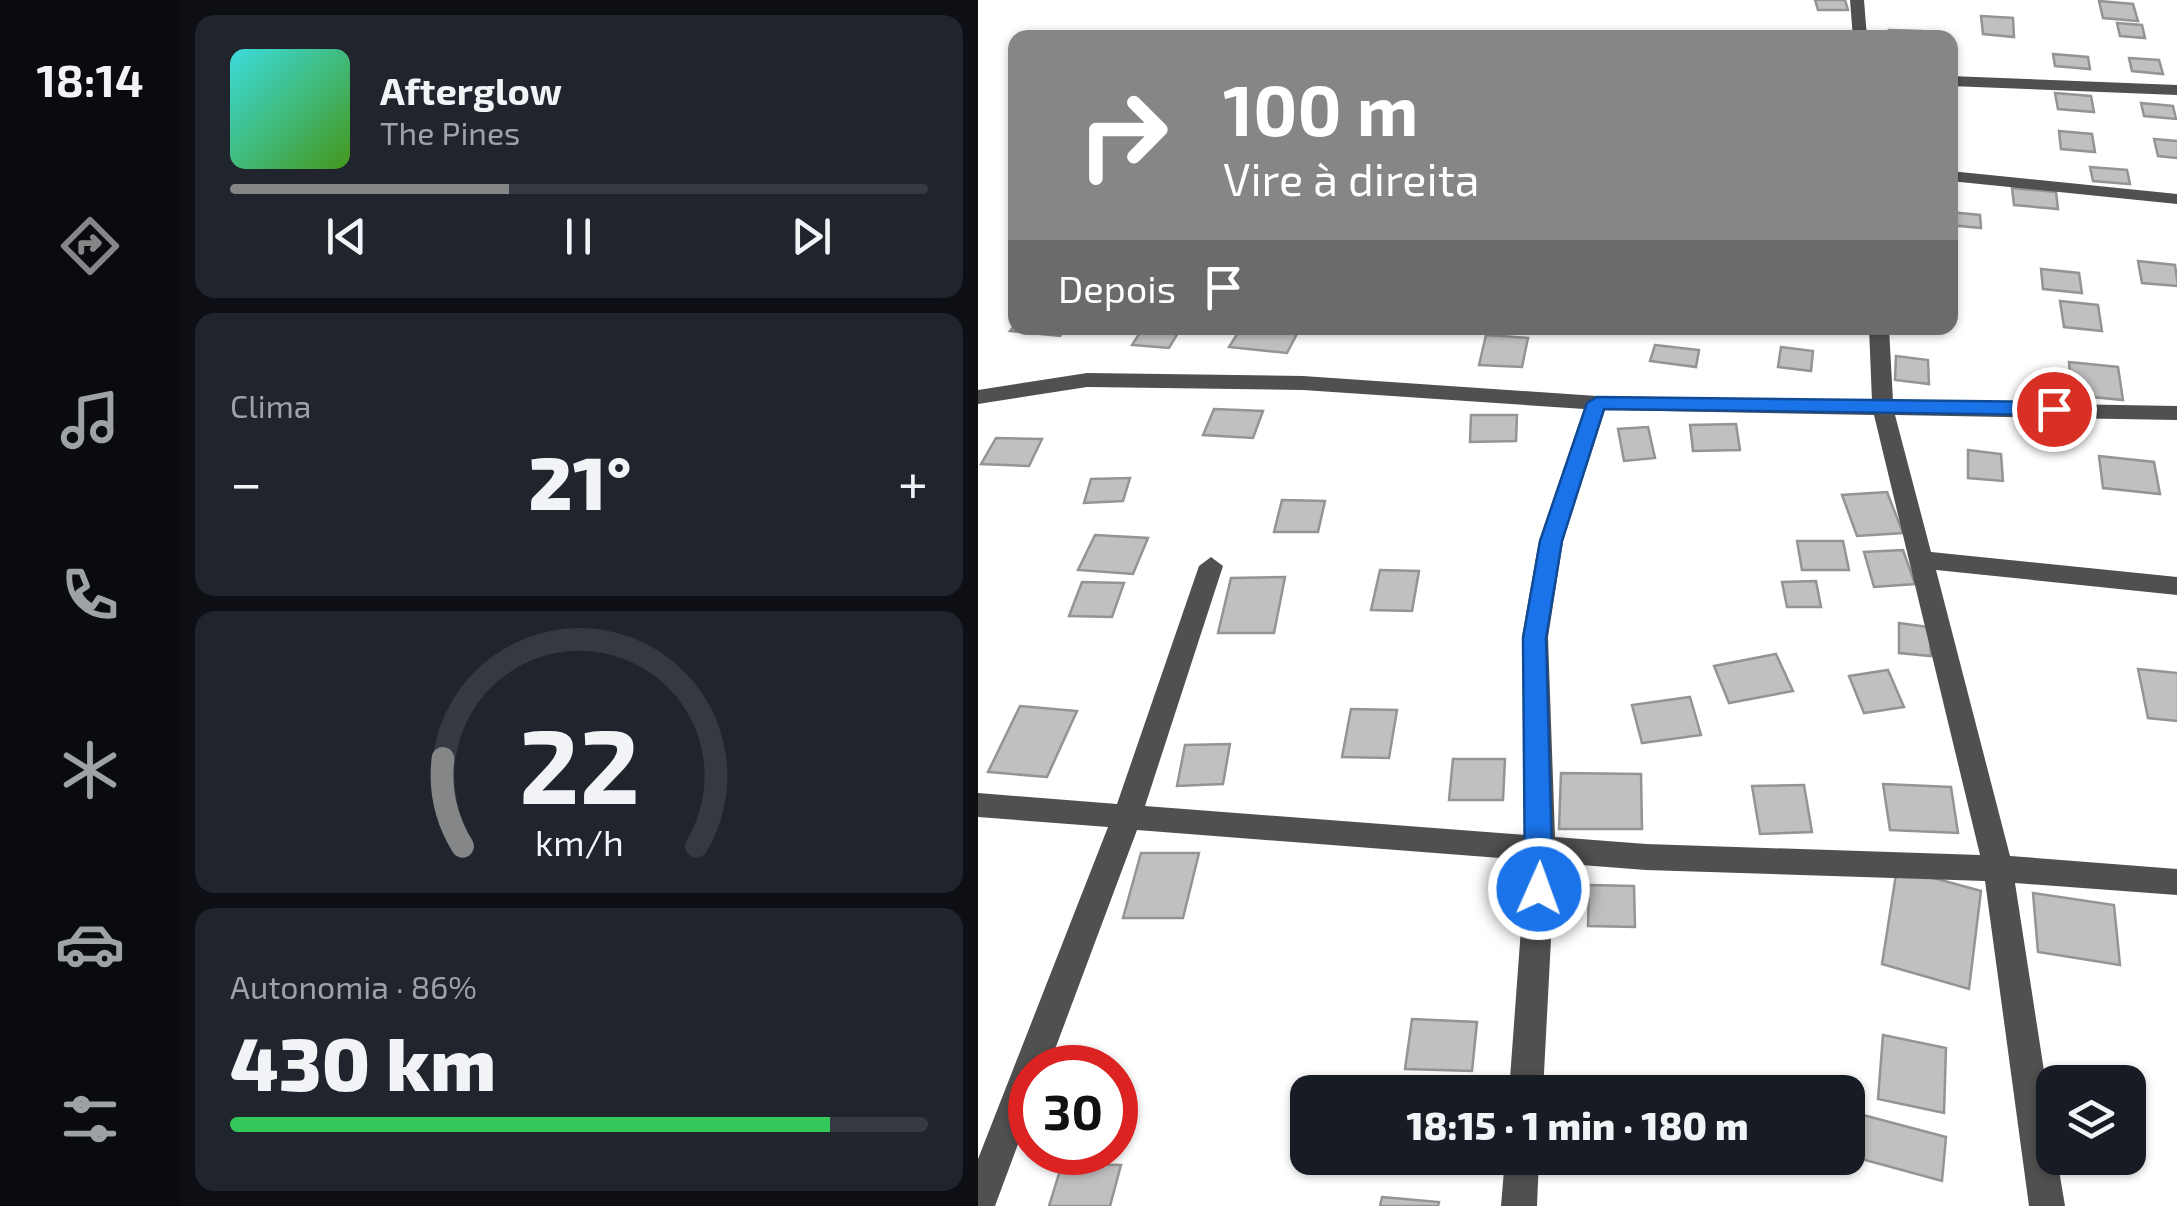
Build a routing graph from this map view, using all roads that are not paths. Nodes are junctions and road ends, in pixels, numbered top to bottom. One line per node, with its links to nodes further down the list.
1 (1857, 0): 2 (street)
2 (1859, 30)
3 (1958, 81): 4 (street)
4 (2178, 90)
5 (1958, 177): 6 (street)
6 (2178, 199)
7 (1879, 335): 10 (street)
8 (978, 397): 9 (street)
9 (1597, 403): 10 (street); 17 (street)
10 (1882, 409): 11 (street); 12 (street)
11 (2178, 413)
12 (1920, 560): 14 (street); 18 (street)
13 (1211, 566): 16 (street)
14 (2178, 586)
15 (978, 805): 16 (street)
16 (1127, 817): 17 (street); 20 (street)
17 (1541, 850): 18 (street); 21 (street)
18 (1998, 869): 19 (street); 26 (street)
19 (2178, 882)
20 (1040, 1045)
21 (1527, 1075)
22 (1008, 1128): 24 (street)
23 (1521, 1175): 25 (street)
24 (978, 1206)
25 (1519, 1206)
26 (2047, 1206)

